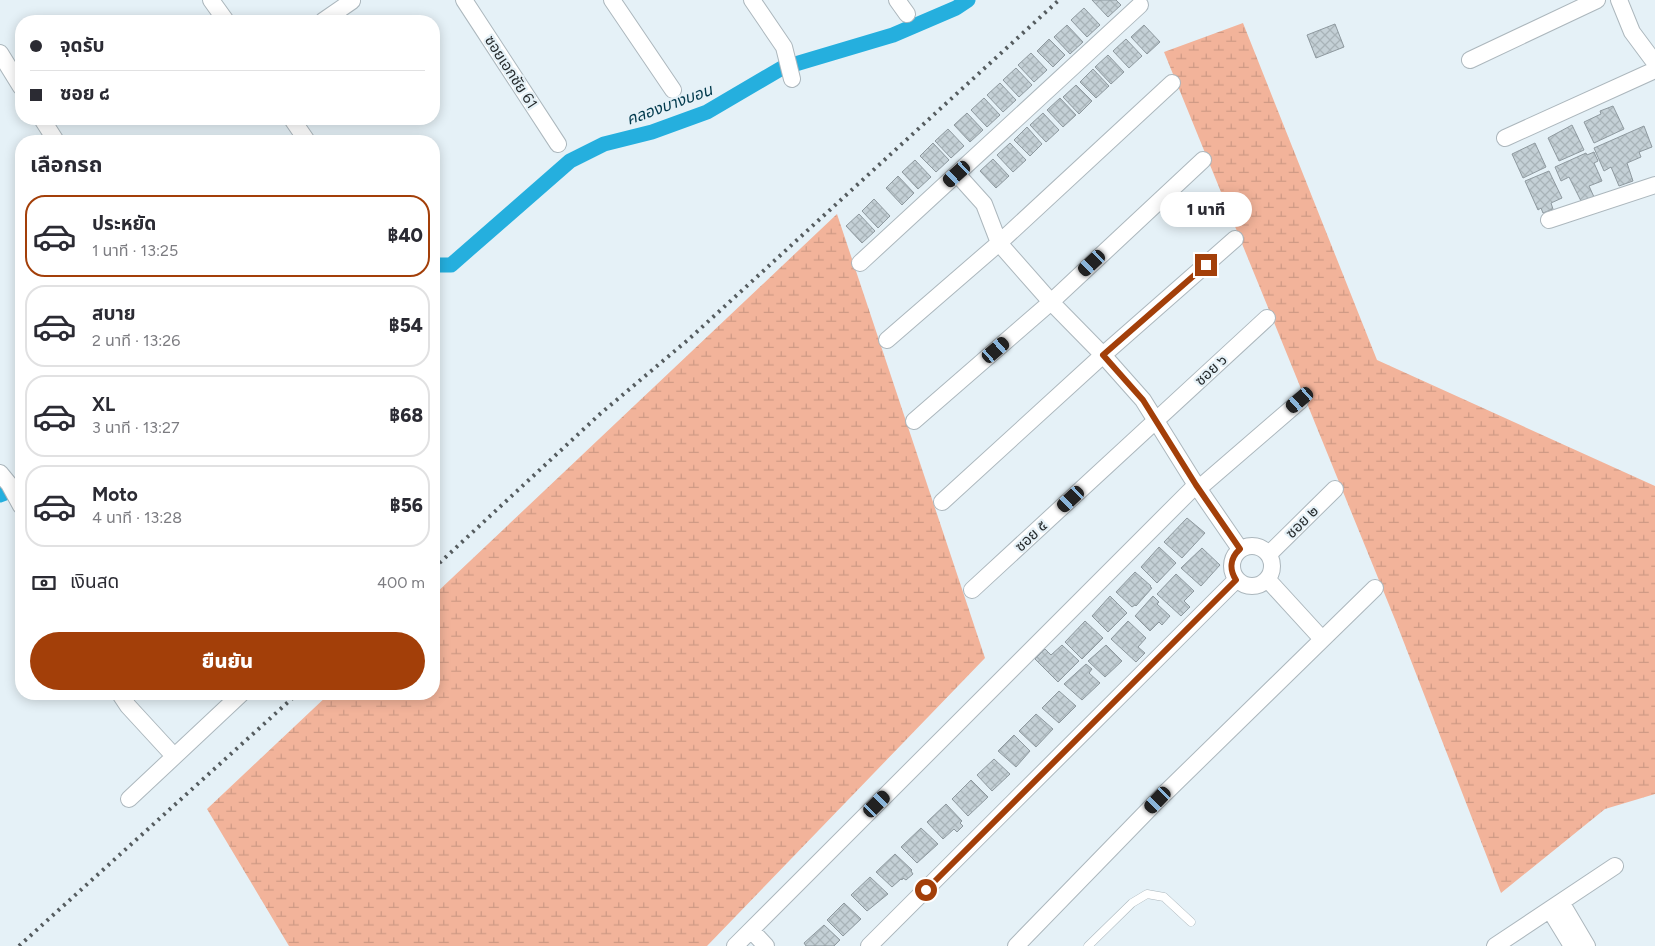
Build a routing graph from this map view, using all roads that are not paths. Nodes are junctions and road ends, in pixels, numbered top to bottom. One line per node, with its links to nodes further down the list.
1 (211, 0): 11 (street)
2 (464, 0): 22 (street, ซอยเอกชัย 61)
3 (612, 0): 20 (street)
4 (752, 0): 18 (street)
5 (897, 0): 10 (street)
6 (1596, 0): 14 (street)
7 (1619, 0): 15 (street)
8 (352, 1): 12 (street)
9 (1140, 5): 24 (street)
10 (907, 14)
11 (222, 15)
12 (332, 15)
13 (0, 54): 17 (street)
14 (1470, 60)
15 (1655, 63)
16 (1655, 70): 21 (street)
17 (15, 78)
18 (792, 78)
19 (1172, 83): 28 (street)
20 (673, 90)
21 (1505, 138)
22 (558, 144)
23 (1203, 160): 30 (street)
24 (957, 174): 28 (street); 29 (street)
25 (1655, 185): 26 (street)
26 (1549, 220)
27 (1235, 239): 33 (street)
28 (999, 243): 30 (street); 32 (street)
29 (860, 263)
30 (1050, 302): 33 (street); 35 (street)
31 (1267, 318): 36 (street, ซอย ๖)
32 (887, 340)
33 (1103, 355): 36 (street); 41 (street)
34 (1300, 400): 38 (street)
35 (914, 421)
36 (1155, 421): 38 (street); 47 (street, ซอย ๕)
37 (0, 473): 40 (street)
38 (1197, 487): 42 (street); 56 (street)
39 (1336, 489): 43 (street, ซอย ๒)
40 (15, 495)
41 (942, 502)
42 (1240, 549): 43 (street); 44 (street)
43 (1269, 554): 45 (street)
44 (1236, 580): 45 (street); 59 (street)
45 (1268, 580): 48 (street)
46 (1375, 588): 48 (street)
47 (972, 590)
48 (1322, 638): 60 (street)
49 (124, 700): 51 (street)
50 (235, 700): 51 (street)
51 (174, 756): 52 (street)
52 (129, 799)
53 (1615, 866): 54 (street)
54 (1556, 906): 62 (street); 63 (street); 64 (street)
55 (1191, 922): 61 (lane)
56 (751, 930): 57 (street); 58 (street)
57 (735, 946)
58 (766, 946)
59 (869, 946)
60 (1016, 946)
61 (1088, 946)
62 (1494, 946)
63 (1572, 946)
64 (1588, 946)

